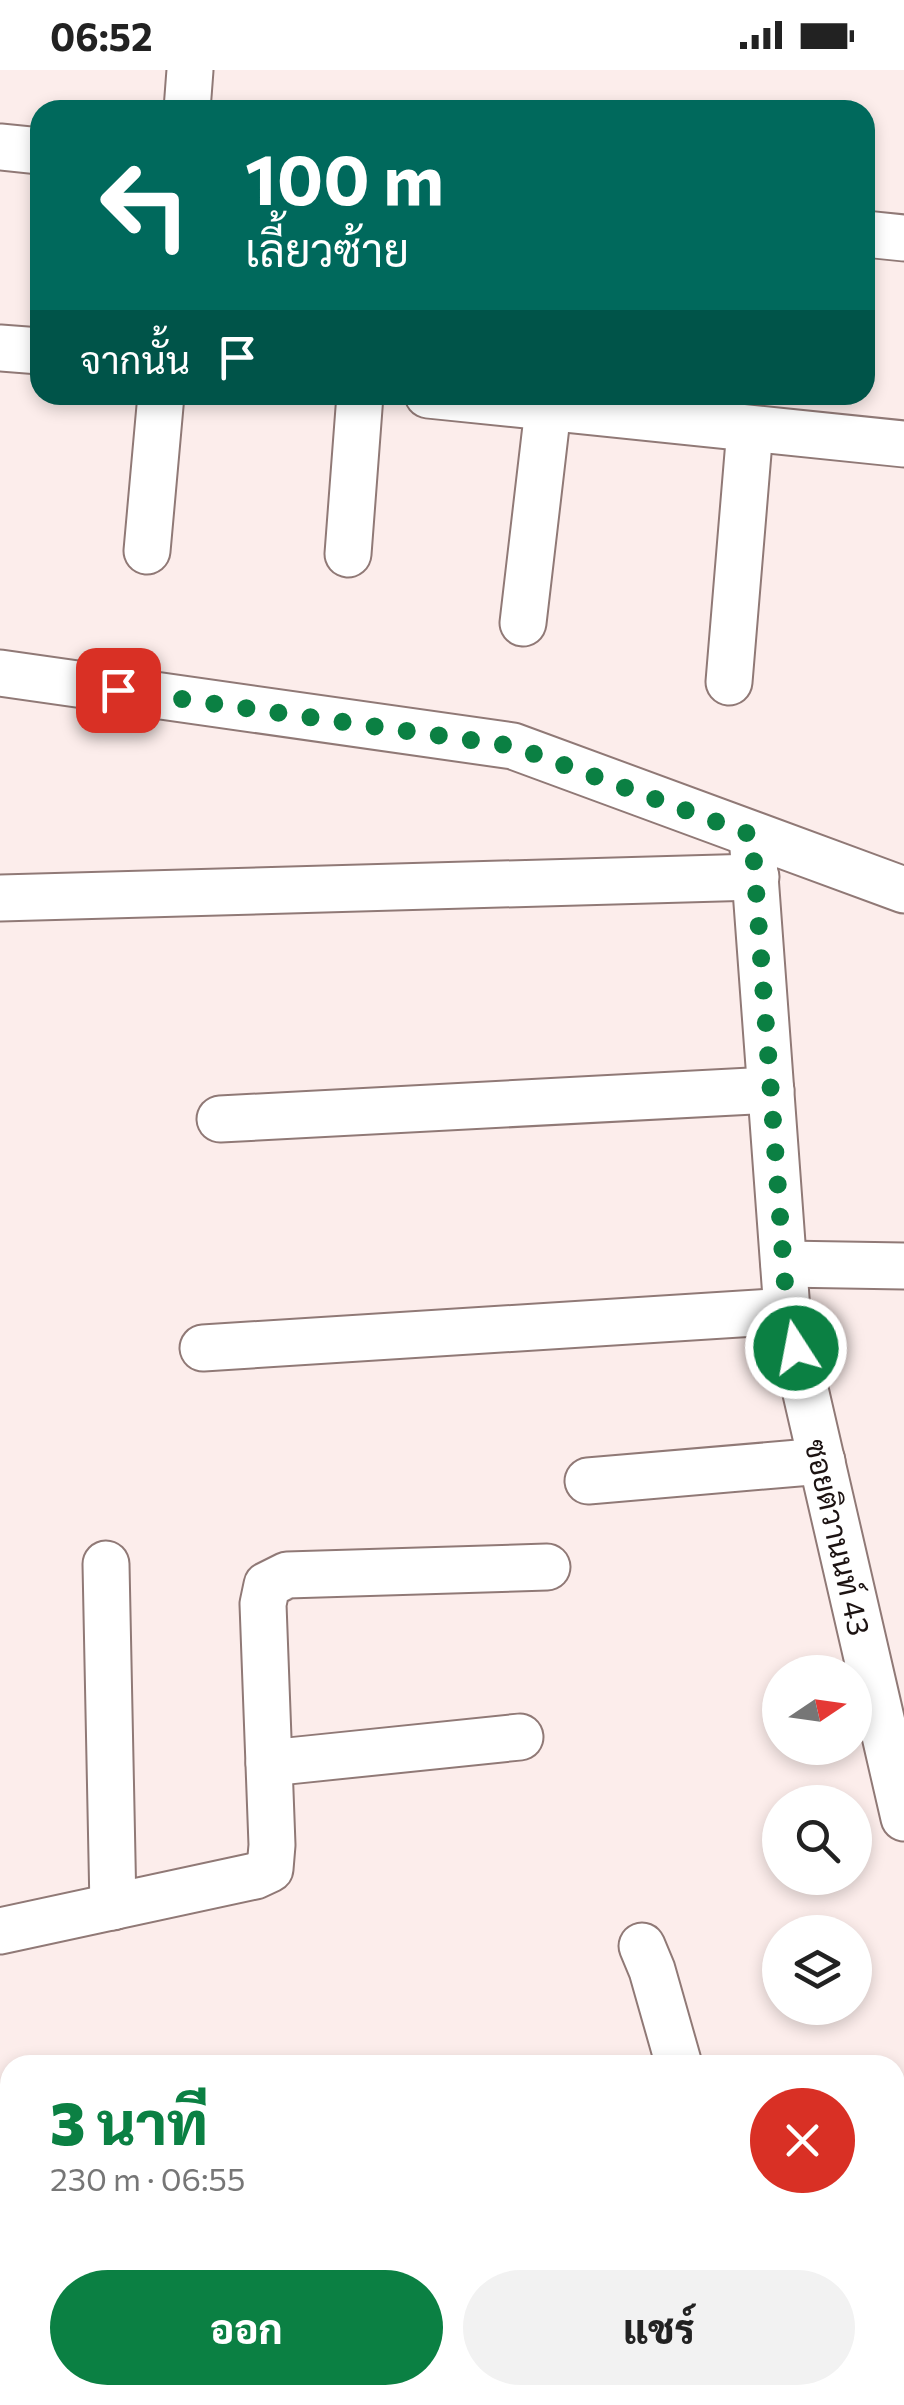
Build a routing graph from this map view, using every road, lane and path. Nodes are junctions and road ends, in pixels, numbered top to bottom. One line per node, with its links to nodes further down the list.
1 (190, 70): 2 (street)
2 (188, 100)
3 (0, 147): 4 (street)
4 (30, 150)
5 (875, 235): 6 (street)
6 (904, 238)
7 (0, 348): 8 (street)
8 (30, 351)
9 (160, 405): 15 (street)
10 (359, 405): 16 (street)
11 (514, 405): 12 (street)
12 (548, 409): 13 (street); 17 (street)
13 (750, 429): 14 (street); 19 (street)
14 (904, 444)
15 (147, 552)
16 (348, 554)
17 (522, 624)
18 (0, 673): 20 (street)
19 (730, 682)
20 (754, 856): 21 (street); 22 (street); 23 (street, ซอยติวานนท์ 43)
21 (904, 890)
22 (0, 898)
23 (771, 1090): 24 (street); 25 (street, ซอยติวานนท์ 43)
24 (220, 1119)
25 (784, 1264): 26 (street); 27 (street, ซอยติวานนท์ 43)
26 (904, 1266)
27 (787, 1311): 28 (street); 29 (street, ซอยติวานนท์ 43)
28 (203, 1348)
29 (822, 1461): 30 (street); 35 (street, ซอยติวานนท์ 43)
30 (588, 1481)
31 (106, 1564): 36 (street)
32 (547, 1567): 34 (street)
33 (520, 1738): 34 (street)
34 (268, 1762): 36 (street)
35 (901, 1793)
36 (113, 1907): 37 (street)
37 (0, 1931)
38 (642, 1946): 39 (street)
39 (676, 2055)

